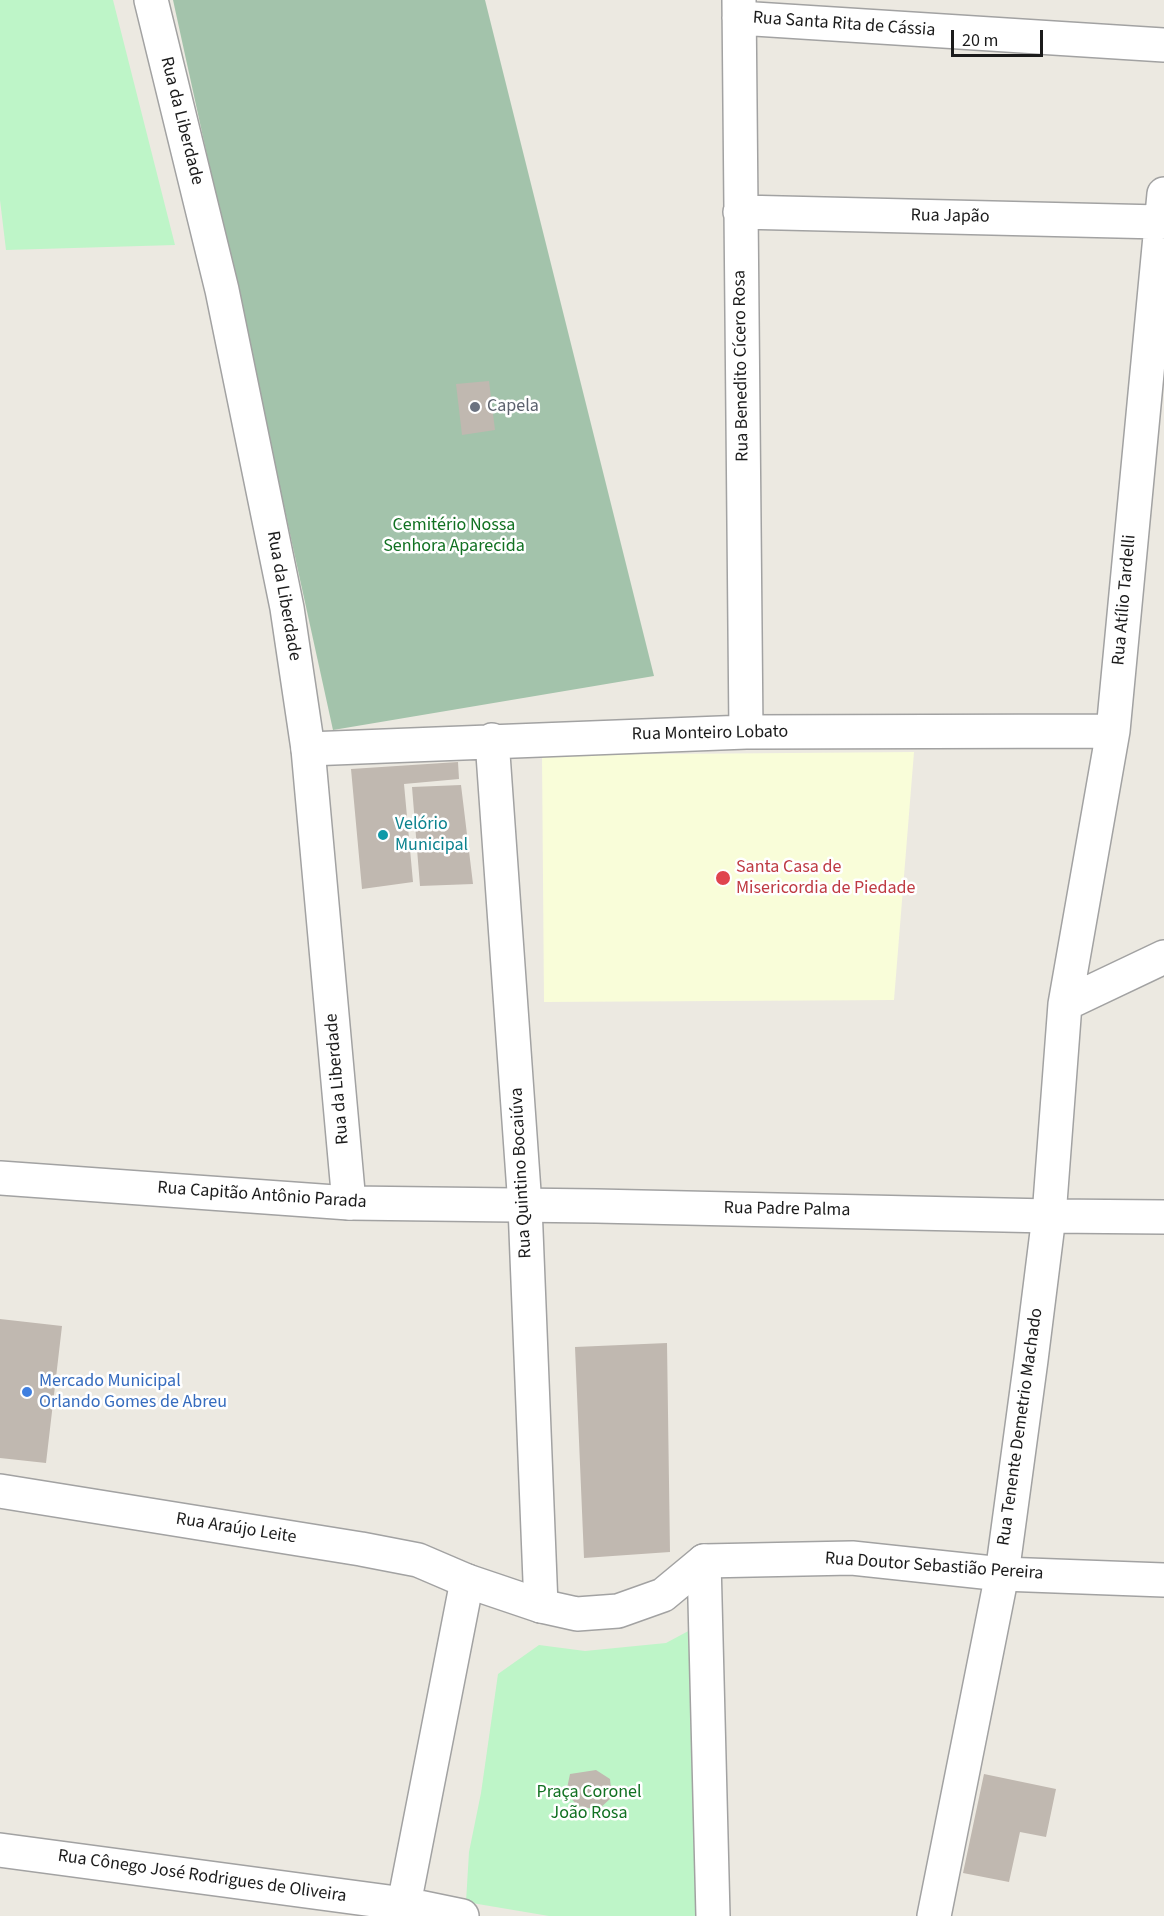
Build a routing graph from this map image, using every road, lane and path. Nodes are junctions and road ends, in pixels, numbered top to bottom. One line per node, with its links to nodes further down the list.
1 (152, 0): 9 (street, Rua da Liberdade)
2 (739, 9): 3 (street, Rua Santa Rita de Cássia); 5 (street, Rua Benedito Cícero Rosa)
3 (1164, 45)
4 (1162, 208): 5 (street, Rua Japão); 6 (street, Rua Atílio Tardelli)
5 (740, 212): 7 (street, Rua Benedito Cícero Rosa)
6 (1113, 731): 7 (street, Rua Monteiro Lobato); 11 (street, Rua Atílio Tardelli)
7 (746, 732): 8 (street, Rua Monteiro Lobato)
8 (492, 740): 9 (street, Rua Monteiro Lobato); 14 (street, Rua Quintino Bocaiúva)
9 (308, 749): 13 (street, Rua da Liberdade)
10 (1164, 957): 11 (street)
11 (1065, 1004): 15 (street, Rua Tenente Demetrio Machado)
12 (0, 1178): 13 (street, Rua Capitão Antônio Parada)
13 (349, 1203): 14 (street, Rua Capitão Antônio Parada)
14 (525, 1206): 15 (street, Rua Padre Palma); 22 (street, Rua Quintino Bocaiúva)
15 (1049, 1216): 16 (street, Rua Padre Palma); 19 (street, Rua Tenente Demetrio Machado)
16 (1164, 1217)
17 (0, 1491): 21 (street, Rua Araújo Leite)
18 (704, 1561): 19 (street, Rua Doutor Sebastião Pereira); 22 (street); 26 (street)
19 (1002, 1574): 20 (street, Rua Doutor Sebastião Pereira); 27 (street, Rua Tenente Demetrio Machado)
20 (1164, 1580)
21 (467, 1581): 22 (street); 24 (street)
22 (541, 1606)
23 (0, 1850): 24 (street, Rua Cônego José Rodrigues de Oliveira)
24 (404, 1904): 25 (street)
25 (462, 1916)
26 (713, 1916)
27 (934, 1916)

